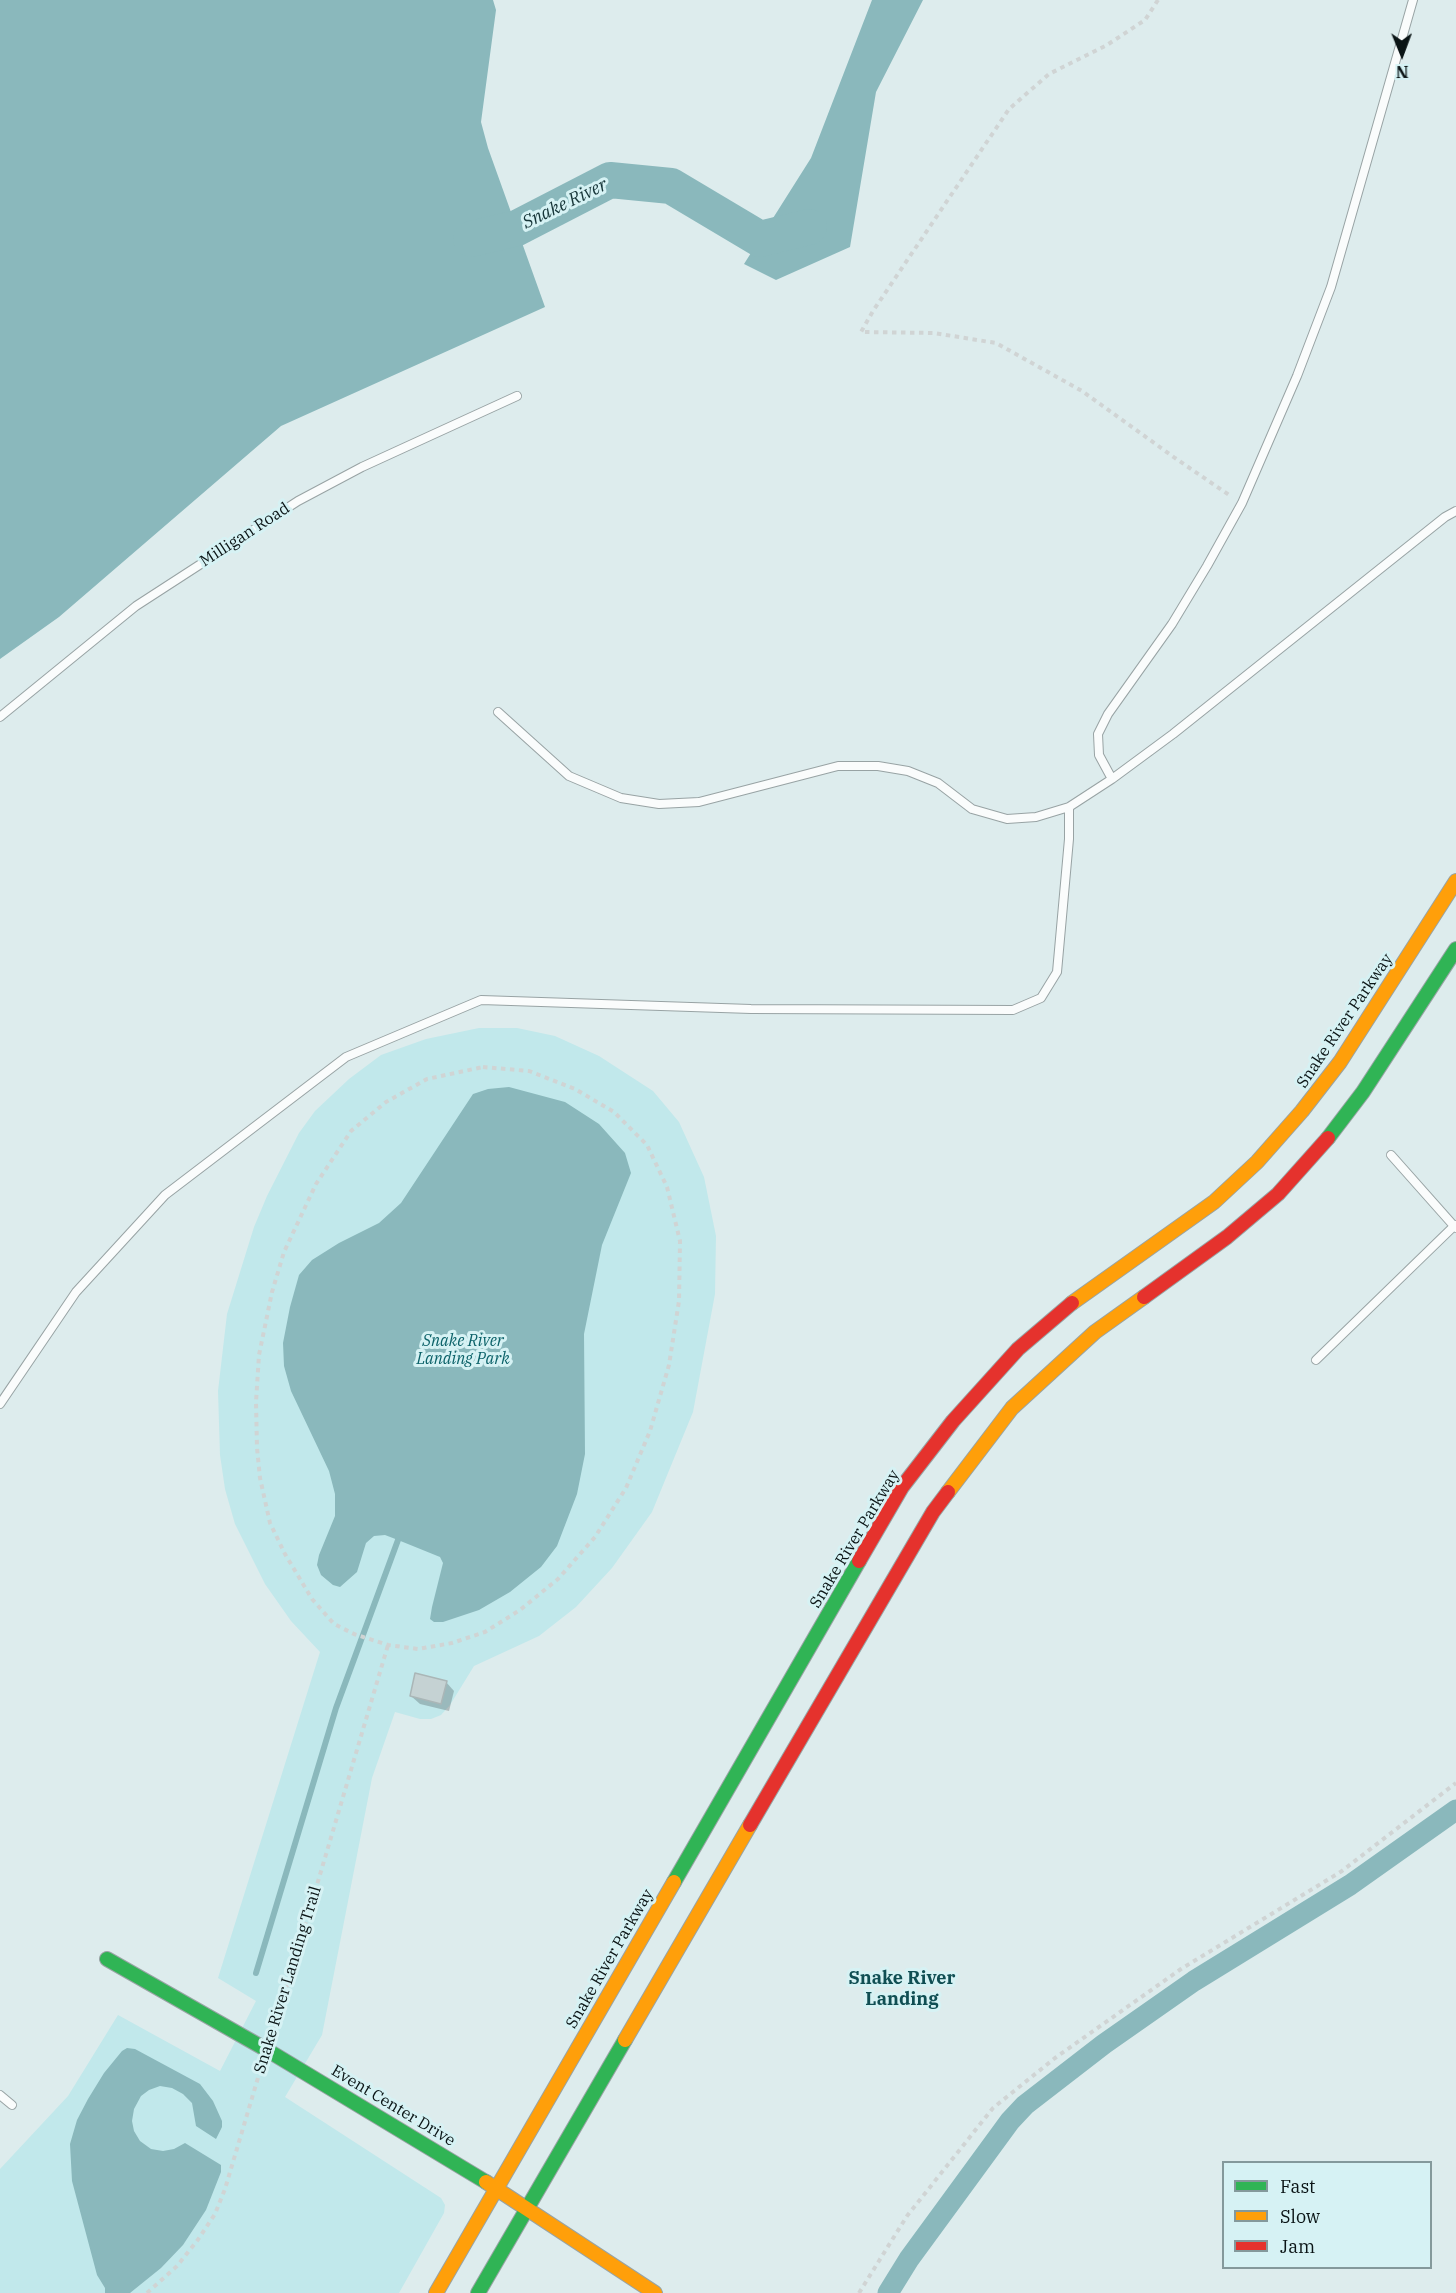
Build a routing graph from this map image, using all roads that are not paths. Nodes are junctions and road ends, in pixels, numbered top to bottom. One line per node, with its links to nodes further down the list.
1 (1413, 0): 6 (lane)
2 (517, 396): 5 (lane, Milligan Road)
3 (1456, 511): 6 (lane)
4 (498, 712): 7 (lane)
5 (0, 717)
6 (1112, 779): 7 (lane)
7 (1069, 807): 13 (lane)
8 (1456, 881): 17 (street, Snake River Parkway)
9 (1456, 949): 18 (street)
10 (1391, 1155): 11 (lane)
11 (1455, 1227): 12 (lane)
12 (1316, 1360)
13 (0, 1404)
14 (107, 1959): 17 (street, Event Center Drive)
15 (0, 2095): 16 (lane)
16 (12, 2105)
17 (497, 2189): 18 (street, Event Center Drive); 19 (street, Snake River Parkway)
18 (527, 2208): 20 (street); 21 (street, Event Center Drive)
19 (436, 2293)
20 (478, 2293)
21 (655, 2293)

